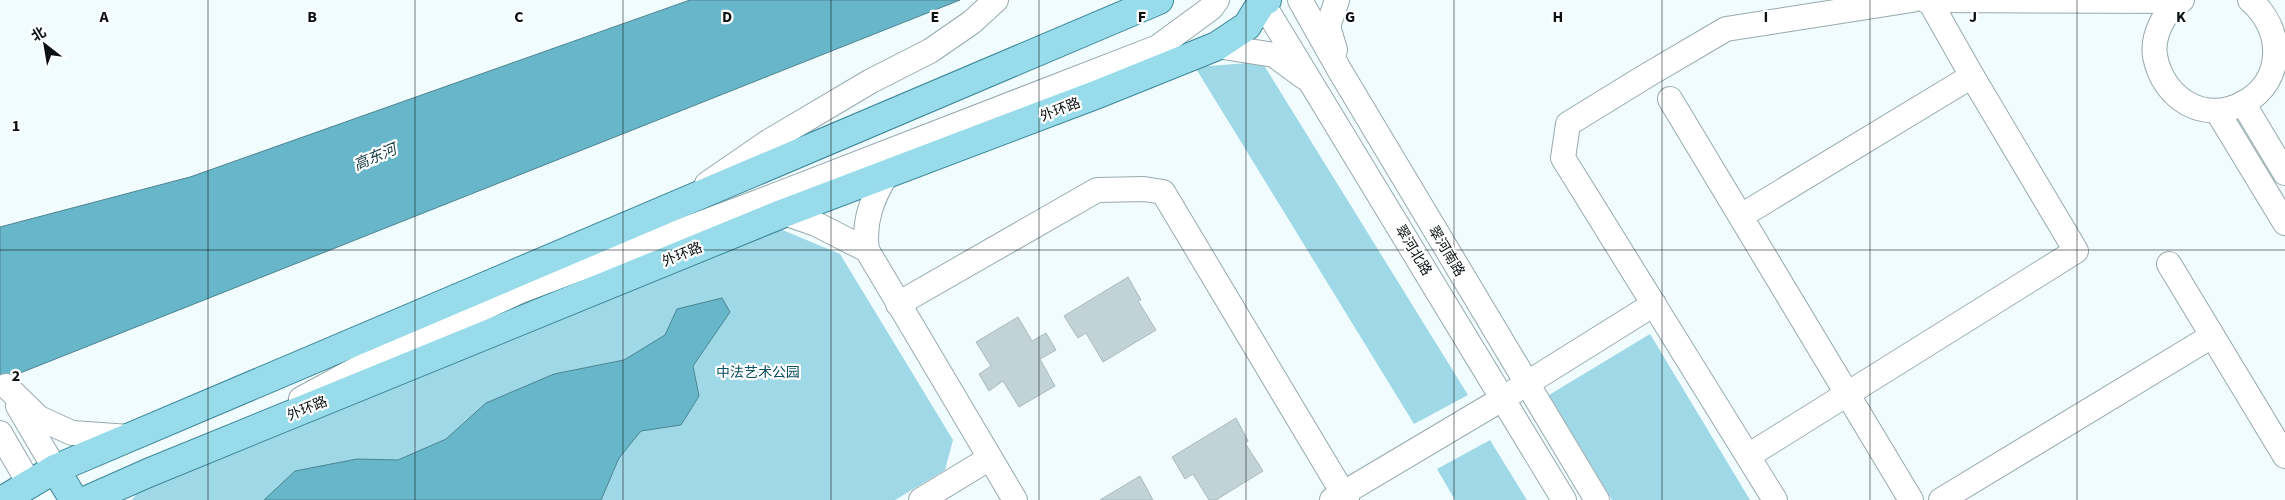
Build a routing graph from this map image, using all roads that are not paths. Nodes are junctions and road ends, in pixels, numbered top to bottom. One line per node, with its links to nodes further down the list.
1 (996, 0): 20 (street)
2 (1159, 0): 20 (main road)
3 (1217, 0): 35 (street)
4 (1300, 0): 12 (street, 翠河南路)
5 (1337, 0): 12 (street)
6 (1912, 0): 27 (street)
7 (1927, 0): 9 (street); 13 (street)
8 (1264, 1): 11 (main road, 外环路); 14 (street, 翠河北路)
9 (2180, 1): 17 (street)
10 (2267, 11): 16 (street)
11 (1216, 46): 14 (street); 19 (main road, 外环路)
12 (1340, 72): 30 (street, 翠河南路)
13 (1972, 76): 22 (street); 31 (street)
14 (1314, 85): 32 (street, 翠河北路)
15 (1670, 99): 22 (street)
16 (2243, 104): 17 (street); 18 (street)
17 (2217, 110): 23 (street)
18 (2285, 173)
19 (887, 174): 21 (main road, 外环路); 24 (street)
20 (681, 203): 34 (main road)
21 (784, 213): 24 (street); 35 (main road, 外环路)
22 (1740, 216): 31 (street)
23 (2285, 223)
24 (866, 250): 26 (street)
25 (2168, 264): 28 (street)
26 (898, 304): 38 (street); 42 (street)
27 (1654, 304): 30 (street); 36 (street)
28 (2212, 336): 37 (street); 53 (street)
29 (3, 381): 34 (street); 39 (street)
30 (1526, 382): 32 (street); 50 (street, 翠河南路)
31 (1846, 392): 36 (street); 52 (street)
32 (1502, 398): 42 (street); 49 (street, 翠河北路)
33 (0, 434): 41 (street)
34 (130, 437): 39 (main road)
35 (225, 442): 40 (main road, 外环路)
36 (1748, 456): 51 (street)
37 (2285, 456)
38 (990, 458): 47 (street); 48 (street)
39 (55, 469): 41 (main road); 44 (main road)
40 (148, 473): 45 (main road, 外环路); 46 (street)
41 (34, 492): 43 (main road)
42 (1341, 498)
43 (3, 500)
44 (74, 500)
45 (87, 500)
46 (122, 500)
47 (921, 500)
48 (1015, 500)
49 (1564, 500)
50 (1597, 500)
51 (1775, 500)
52 (1911, 500)
53 (1941, 500)

